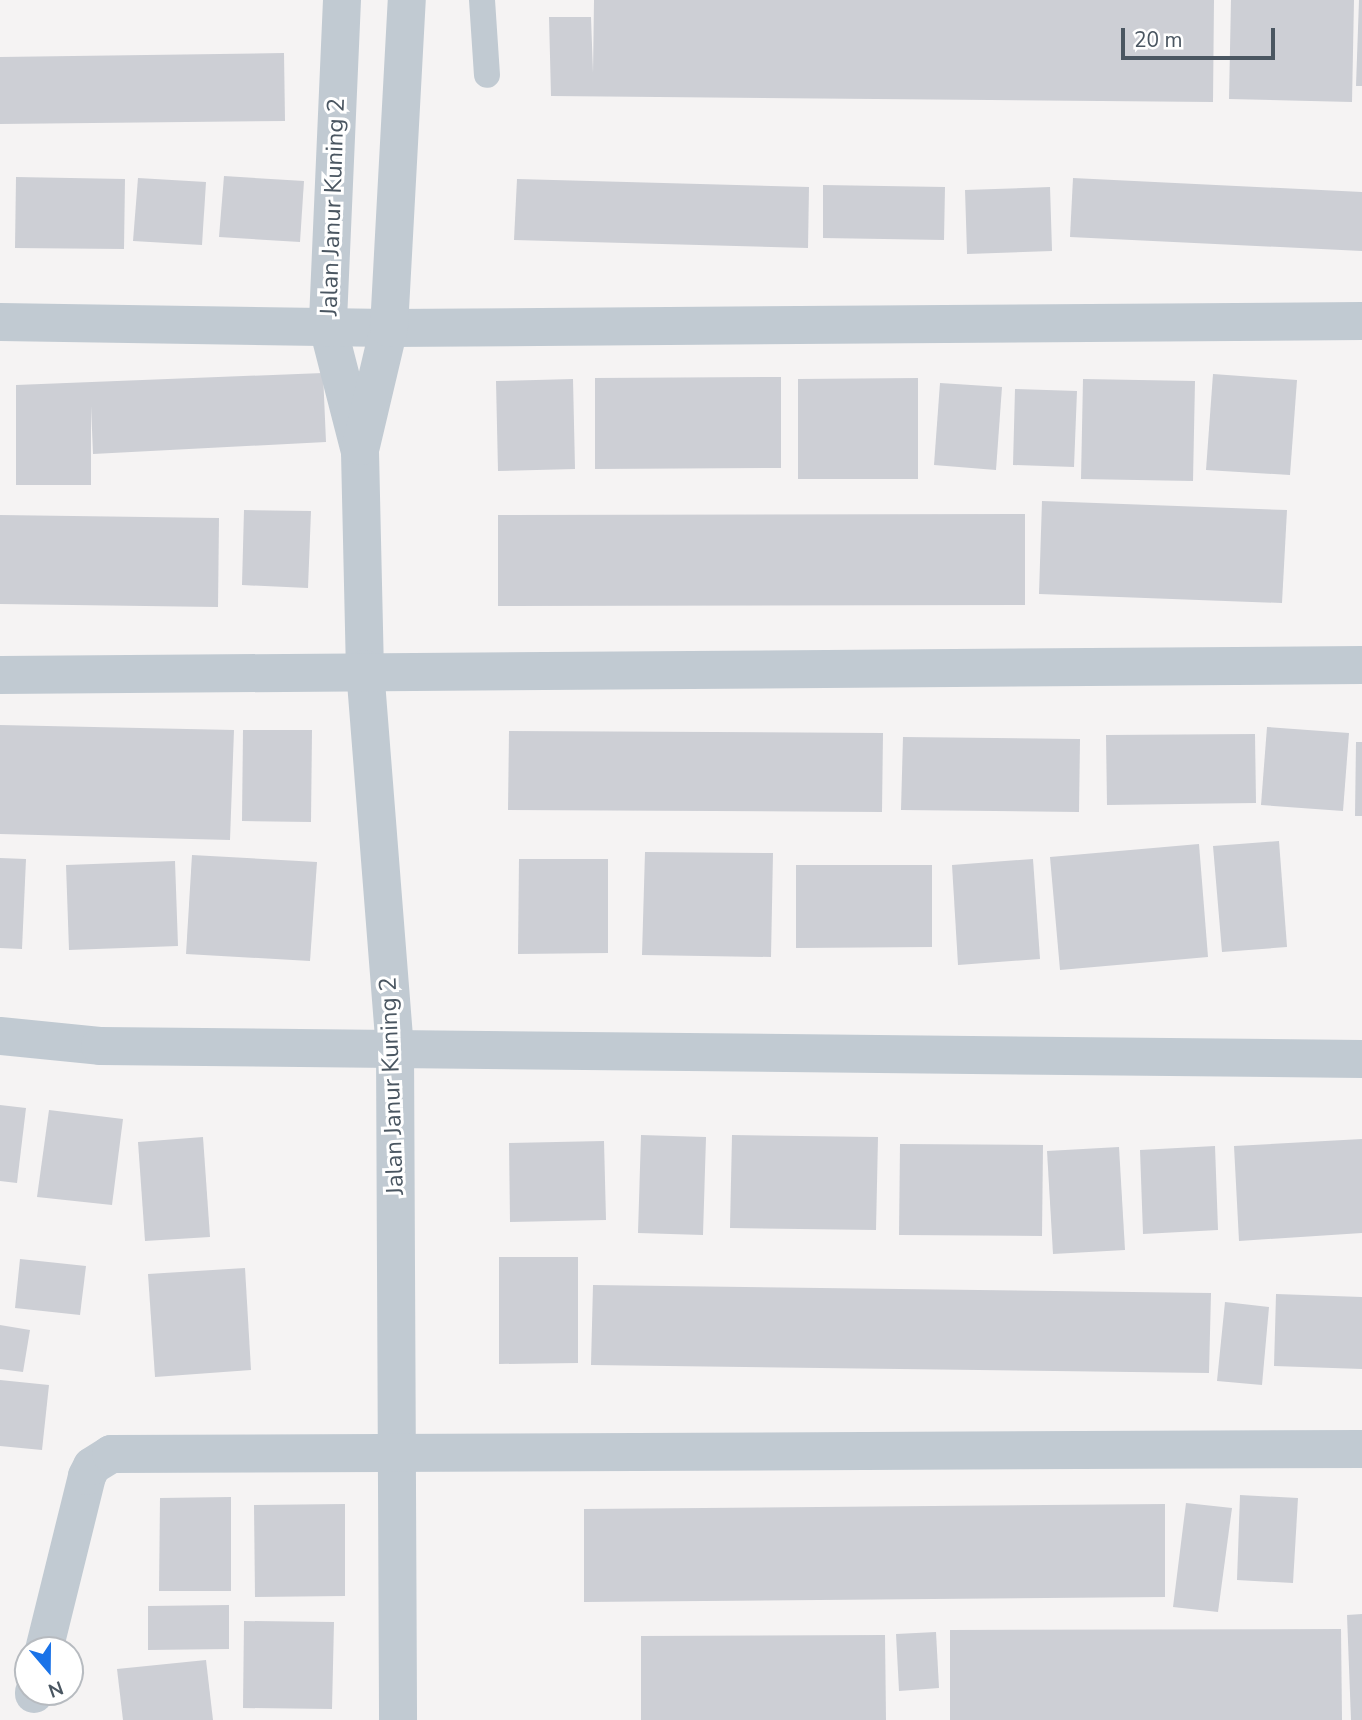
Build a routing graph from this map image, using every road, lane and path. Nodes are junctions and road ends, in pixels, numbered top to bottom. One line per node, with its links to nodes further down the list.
1 (342, 0): 7 (street, Jalan Janur Kuning 2)
2 (407, 0): 8 (street, Jalan Janur Kuning 2)
3 (482, 0): 4 (lane)
4 (487, 75)
5 (1362, 321): 8 (street)
6 (0, 322): 7 (street)
7 (328, 327): 8 (street); 9 (street, Jalan Janur Kuning 2)
8 (389, 328): 9 (street, Jalan Janur Kuning 2)
9 (360, 452): 11 (street, Jalan Janur Kuning 2)
10 (1362, 665): 11 (street)
11 (365, 669): 12 (street); 14 (street, Jalan Janur Kuning 2)
12 (0, 675)
13 (0, 1036): 14 (street)
14 (395, 1047): 15 (street); 17 (street, Jalan Janur Kuning 2)
15 (1362, 1059)
16 (1362, 1449): 17 (street)
17 (397, 1454): 18 (street); 19 (street, Jalan Janur Kuning 2)
18 (47, 1636)
19 (398, 1720)

